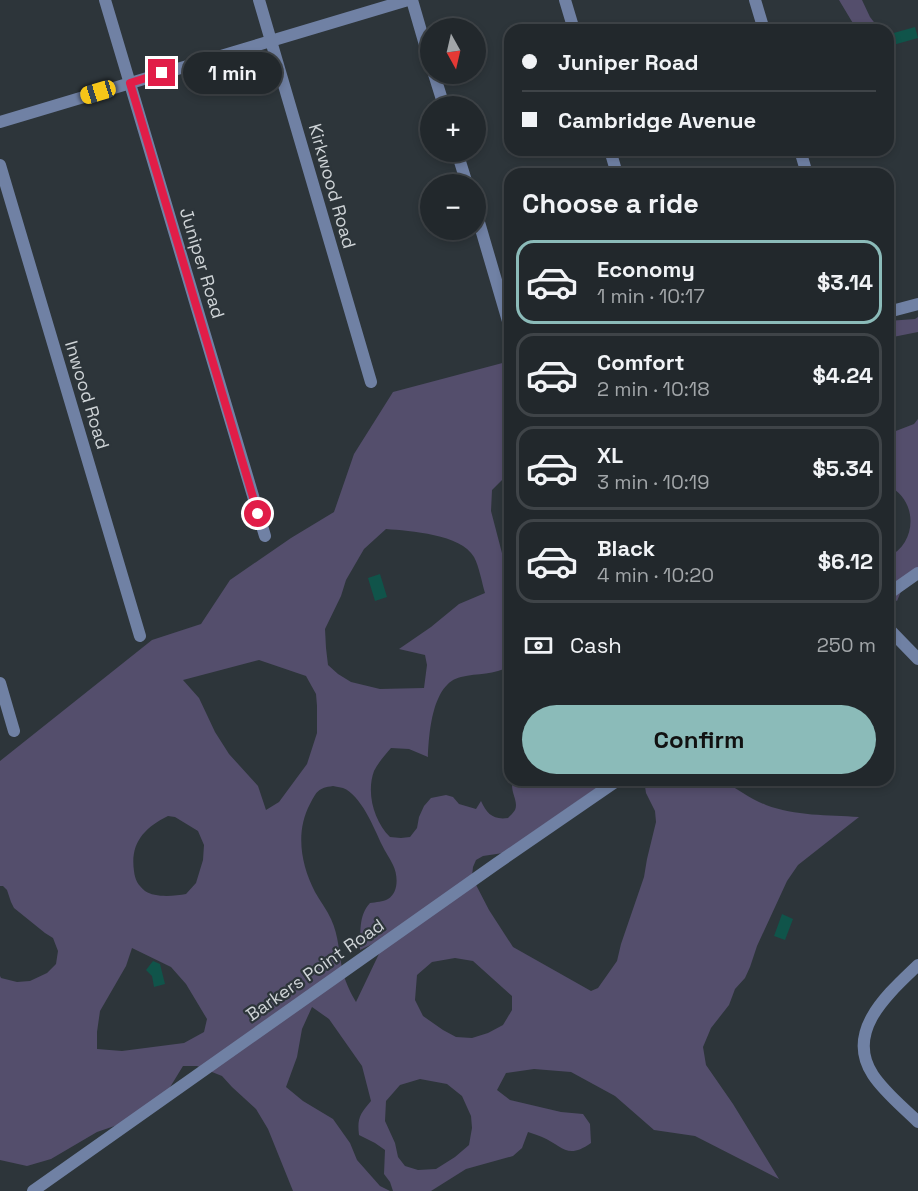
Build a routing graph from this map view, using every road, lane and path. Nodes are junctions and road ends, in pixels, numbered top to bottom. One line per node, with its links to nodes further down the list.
1 (105, 0): 10 (street, Juniper Road)
2 (259, 0): 9 (street, Kirkwood Road)
3 (410, 0): 8 (street); 9 (street)
4 (565, 0): 6 (street)
5 (754, 0): 7 (street)
6 (572, 24)
7 (762, 24)
8 (420, 31)
9 (271, 41): 10 (street); 17 (street, Kirkwood Road)
10 (130, 83): 11 (street); 18 (street, Juniper Road)
11 (0, 122)
12 (0, 165): 22 (street, Inwood Road)
13 (484, 240): 15 (street)
14 (918, 304): 16 (street)
15 (504, 308)
16 (894, 310)
17 (371, 382)
18 (265, 536)
19 (918, 573): 20 (street)
20 (894, 590)
21 (894, 634): 23 (street)
22 (140, 636)
23 (918, 659)
24 (0, 683): 25 (street)
25 (14, 731)
26 (609, 786): 29 (street, Barkers Point Road)
27 (918, 965): 28 (street)
28 (918, 1122)
29 (33, 1191)

